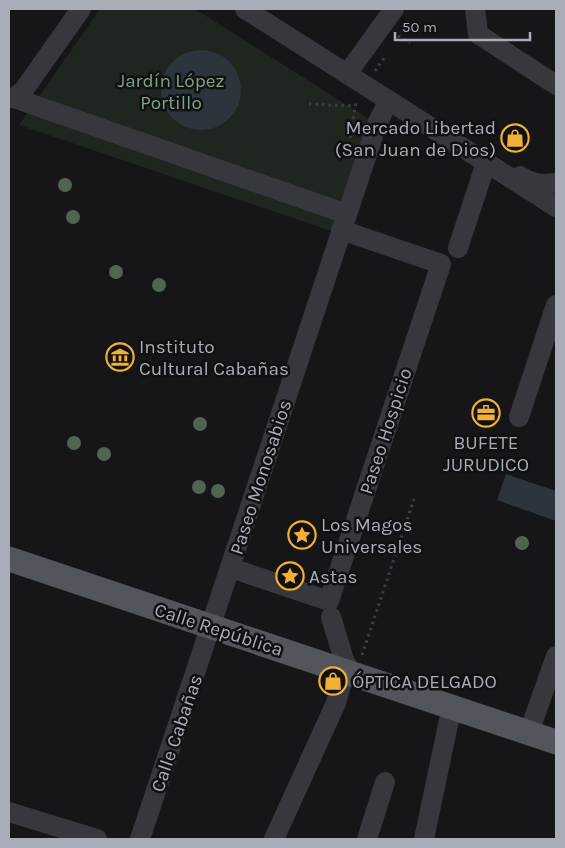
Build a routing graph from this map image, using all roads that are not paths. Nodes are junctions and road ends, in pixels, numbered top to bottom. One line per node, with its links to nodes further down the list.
1 (80, 9): 7 (street)
2 (245, 9): 5 (street)
3 (394, 9): 5 (street)
4 (475, 9): 6 (street)
5 (347, 74): 8 (street)
6 (556, 85)
7 (11, 98): 13 (street)
8 (388, 102): 9 (street); 13 (street, Paseo Monosabios)
9 (460, 146): 10 (street); 11 (street)
10 (486, 163): 12 (street); 14 (street)
11 (556, 183)
12 (556, 208)
13 (344, 217): 18 (street, Paseo Monosabios); 18 (street, Paseo Hospicio)
14 (458, 248)
15 (556, 305): 16 (street)
16 (518, 417)
17 (9, 559): 20 (main road, Calle República)
18 (231, 568): 20 (street, Paseo Monosabios)
19 (331, 617): 22 (street)
20 (212, 626): 22 (main road, Calle República); 31 (street, Calle Cabañas)
21 (556, 656): 25 (street)
22 (353, 665): 23 (main road, Calle República); 32 (street)
23 (429, 699): 24 (main road, Calle República); 25 (main road)
24 (455, 715): 26 (main road); 27 (main road); 34 (street)
25 (545, 725)
26 (556, 742)
27 (556, 756)
28 (385, 782): 33 (street)
29 (9, 812): 30 (street)
30 (97, 839)
31 (140, 839)
32 (274, 839)
33 (367, 839)
34 (424, 839)

